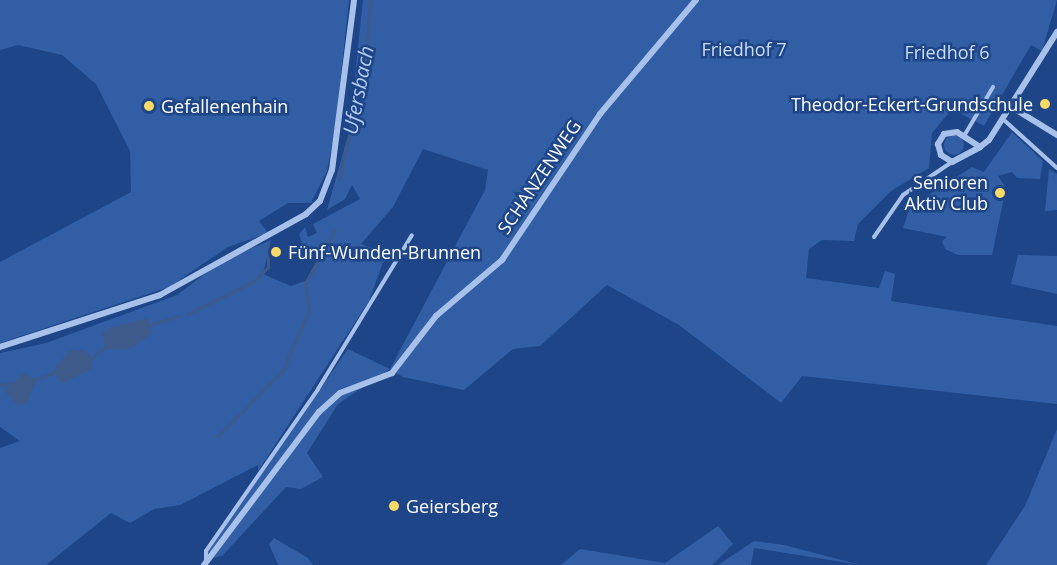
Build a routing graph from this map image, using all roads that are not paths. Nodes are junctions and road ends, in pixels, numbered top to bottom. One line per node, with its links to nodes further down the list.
1 (354, 0): 14 (street)
2 (696, 0): 15 (street, SCHANZENWEG)
3 (1057, 32): 5 (street)
4 (993, 87): 8 (lane)
5 (1013, 108): 6 (street); 7 (street)
6 (1005, 121): 9 (street); 11 (lane)
7 (1057, 135)
8 (964, 136): 9 (street); 10 (street)
9 (980, 147): 10 (street)
10 (952, 162): 13 (lane)
11 (1057, 168)
12 (412, 235): 15 (lane)
13 (874, 237)
14 (0, 347)
15 (205, 562)

